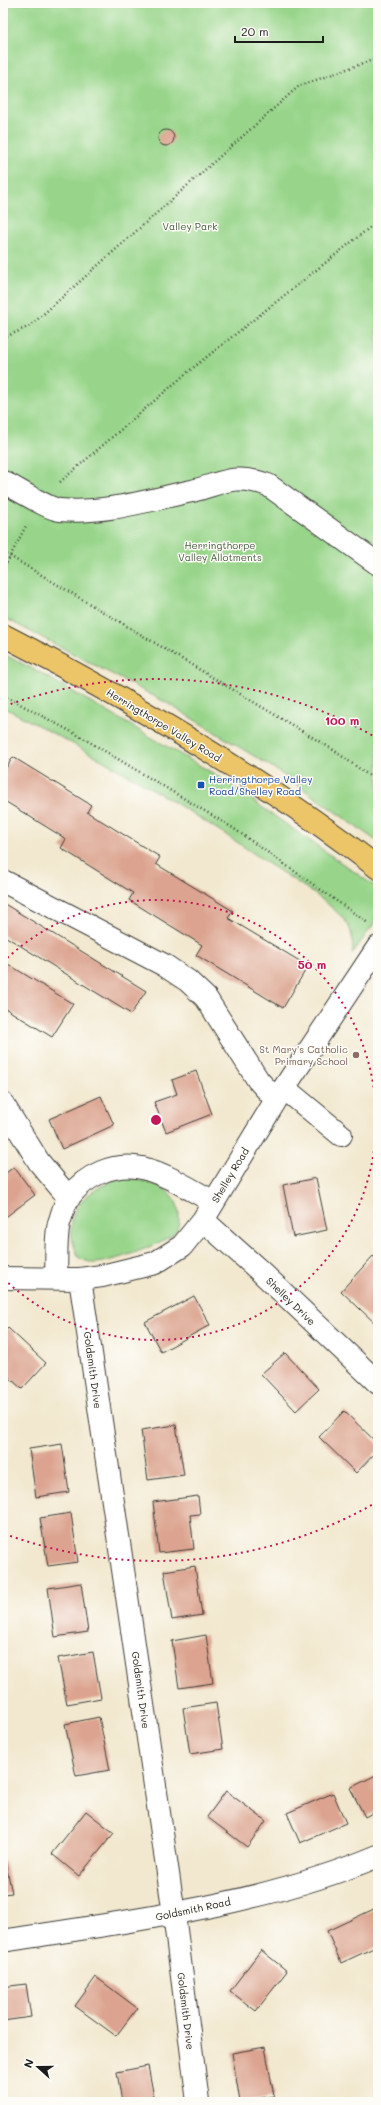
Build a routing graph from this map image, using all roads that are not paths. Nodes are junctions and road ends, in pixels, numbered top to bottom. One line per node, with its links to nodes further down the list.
1 (3, 482): 2 (street)
2 (378, 564)
3 (3, 635): 4 (main road, Herringthorpe Valley Road)
4 (378, 868)
5 (3, 881): 7 (street)
6 (378, 947): 7 (street, Shelley Road)
7 (280, 1094): 9 (street); 11 (street, Shelley Road)
8 (3, 1104): 10 (street)
9 (341, 1134)
10 (69, 1198): 11 (street); 14 (street)
11 (214, 1202): 12 (street, Shelley Road)
12 (202, 1220): 15 (street, Shelley Road); 16 (street, Shelley Drive)
13 (3, 1278): 14 (street, Shelley Road)
14 (56, 1278): 15 (street, Shelley Road)
15 (80, 1279): 18 (street, Goldsmith Drive)
16 (378, 1383)
17 (378, 1856): 18 (street, Goldsmith Road)
18 (174, 1914): 19 (street, Goldsmith Road); 20 (street, Goldsmith Drive)
19 (3, 1941)
20 (198, 2102)

